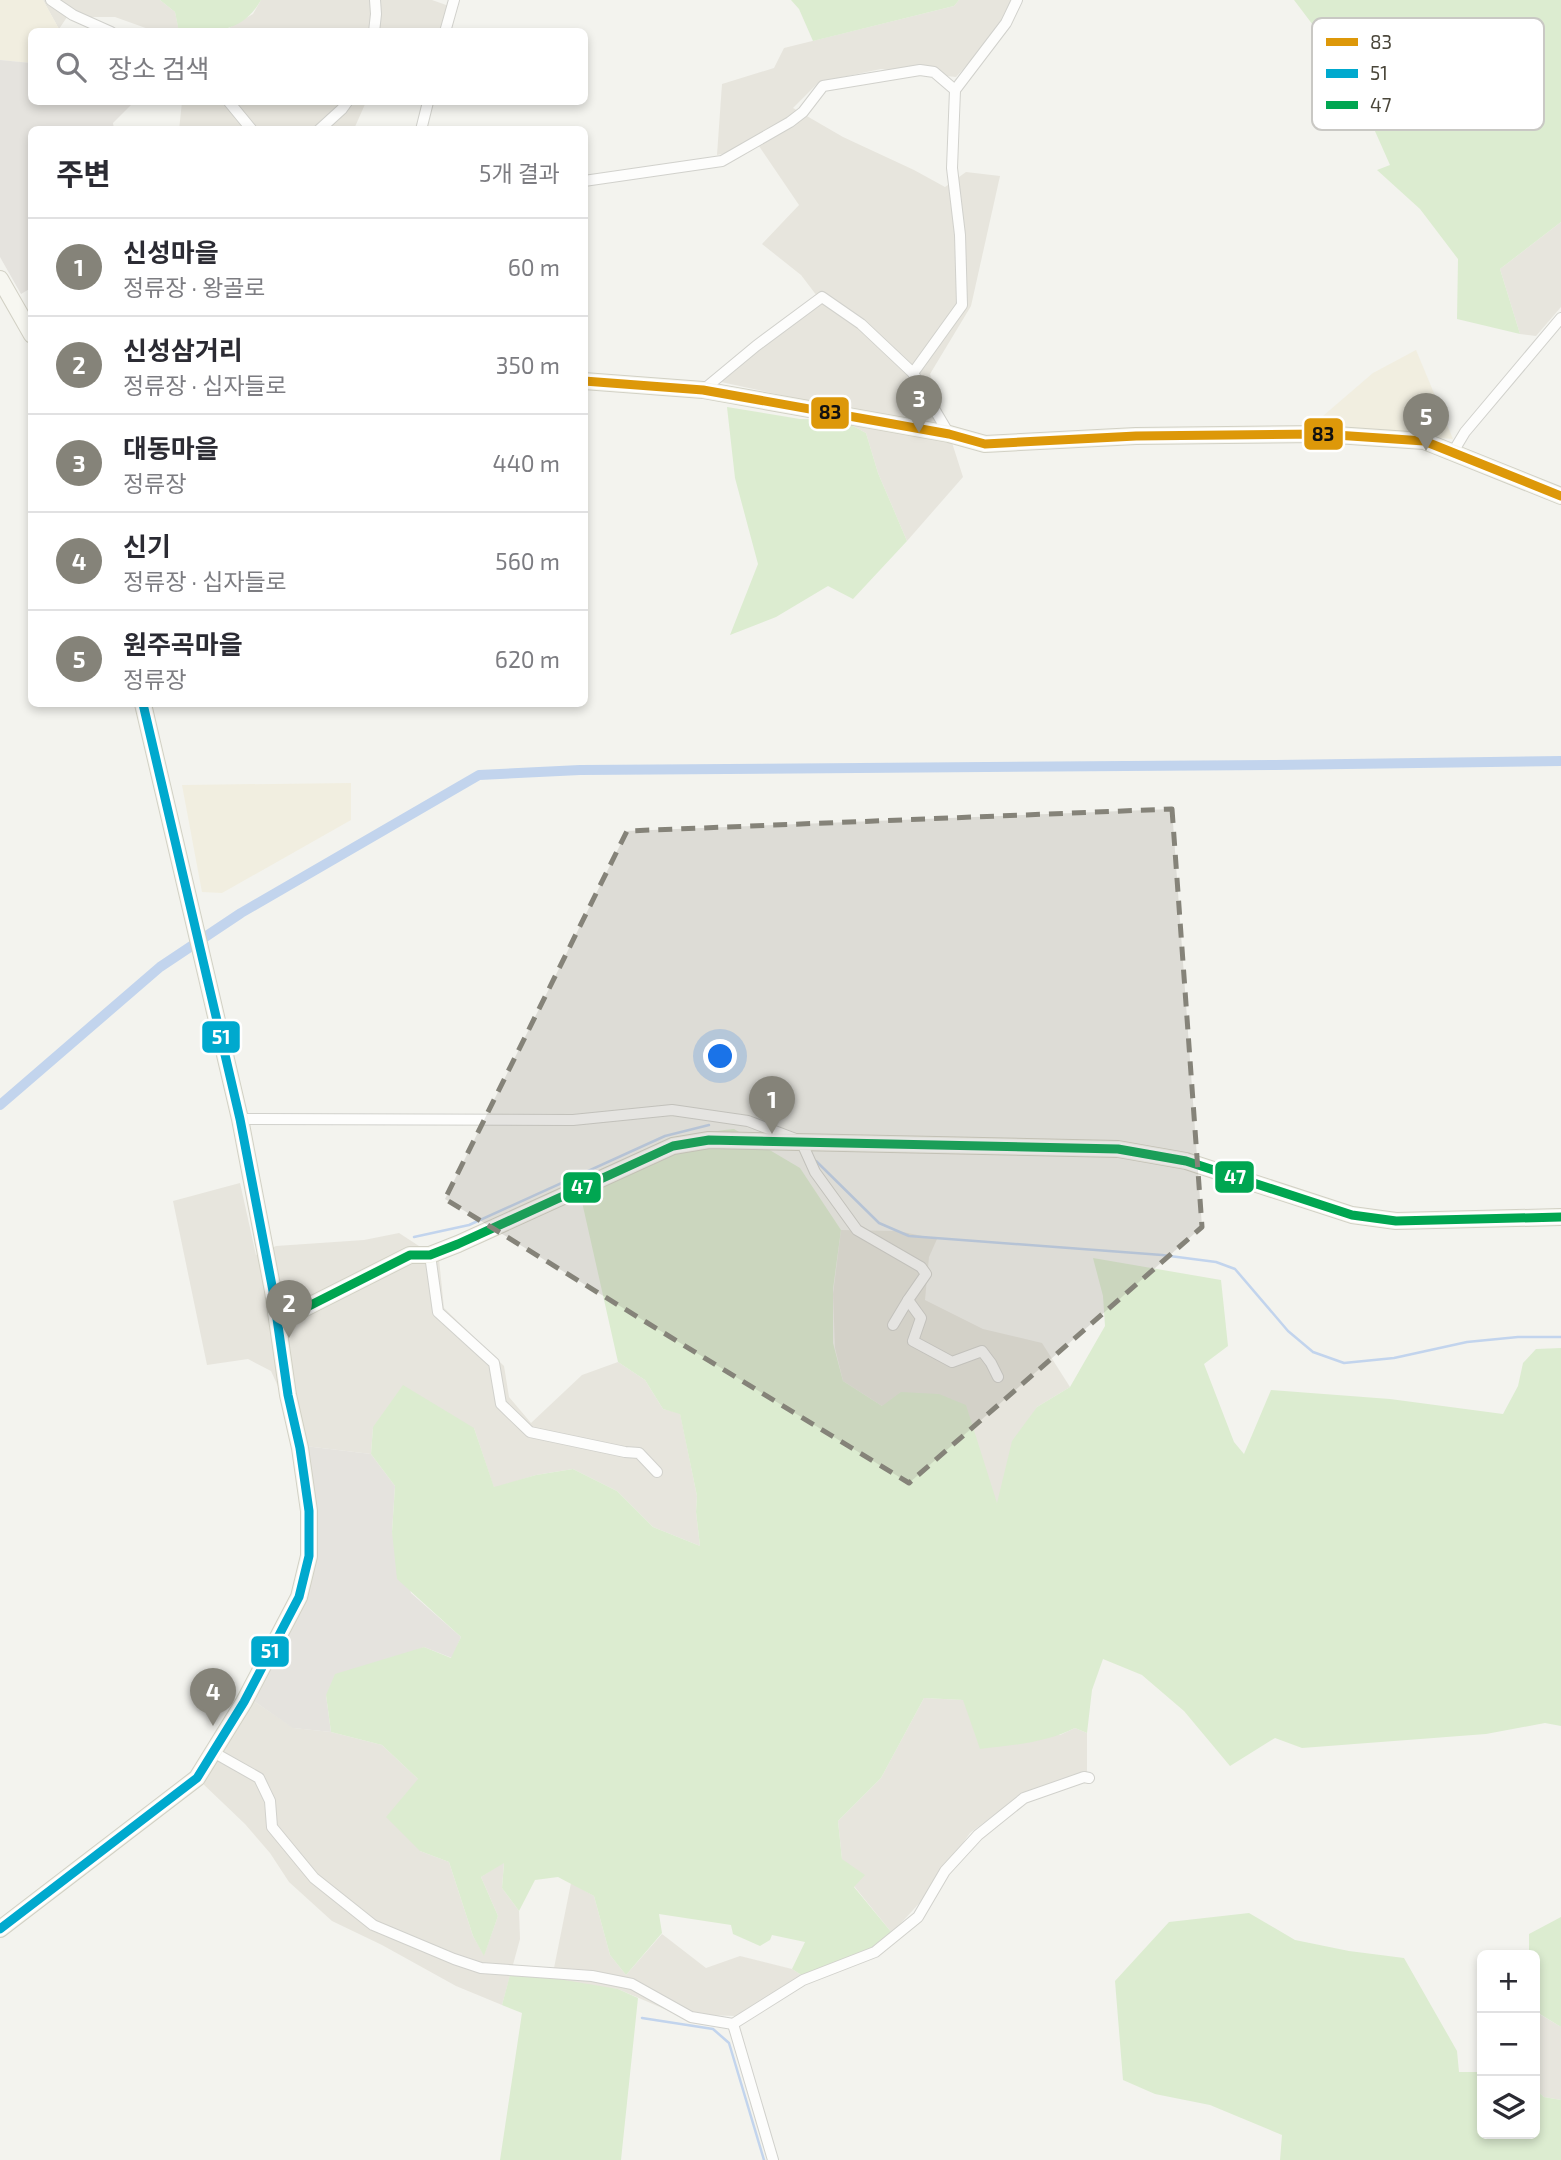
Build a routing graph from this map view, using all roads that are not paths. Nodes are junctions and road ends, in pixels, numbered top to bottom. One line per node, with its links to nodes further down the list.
1 (51, 0): 5 (street)
2 (375, 0): 6 (street)
3 (454, 0): 7 (street)
4 (1017, 0): 8 (street)
5 (102, 28)
6 (374, 28)
7 (446, 28)
8 (955, 90): 15 (street); 19 (street)
9 (231, 105): 12 (street)
10 (345, 105): 13 (street)
11 (427, 105): 14 (street)
12 (249, 126)
13 (324, 126)
14 (422, 126)
15 (588, 180)
16 (0, 279): 18 (street)
17 (1561, 318): 23 (street)
18 (28, 328)
19 (913, 373): 21 (street); 22 (street)
20 (588, 381): 21 (street)
21 (703, 390): 22 (street)
22 (950, 434): 23 (street)
23 (1453, 452): 24 (street)
24 (1561, 496)
25 (144, 707): 26 (street)
26 (240, 1119): 27 (street); 31 (street)
27 (801, 1141): 28 (street); 29 (street); 30 (street)
28 (1561, 1217)
29 (430, 1255): 31 (street); 34 (street)
30 (908, 1300): 32 (street); 33 (street)
31 (277, 1316): 35 (street)
32 (893, 1325)
33 (998, 1377)
34 (657, 1472)
35 (214, 1752): 37 (street); 38 (street)
36 (1089, 1778): 38 (street)
37 (0, 1929)
38 (733, 2024): 39 (street)
39 (773, 2160)

